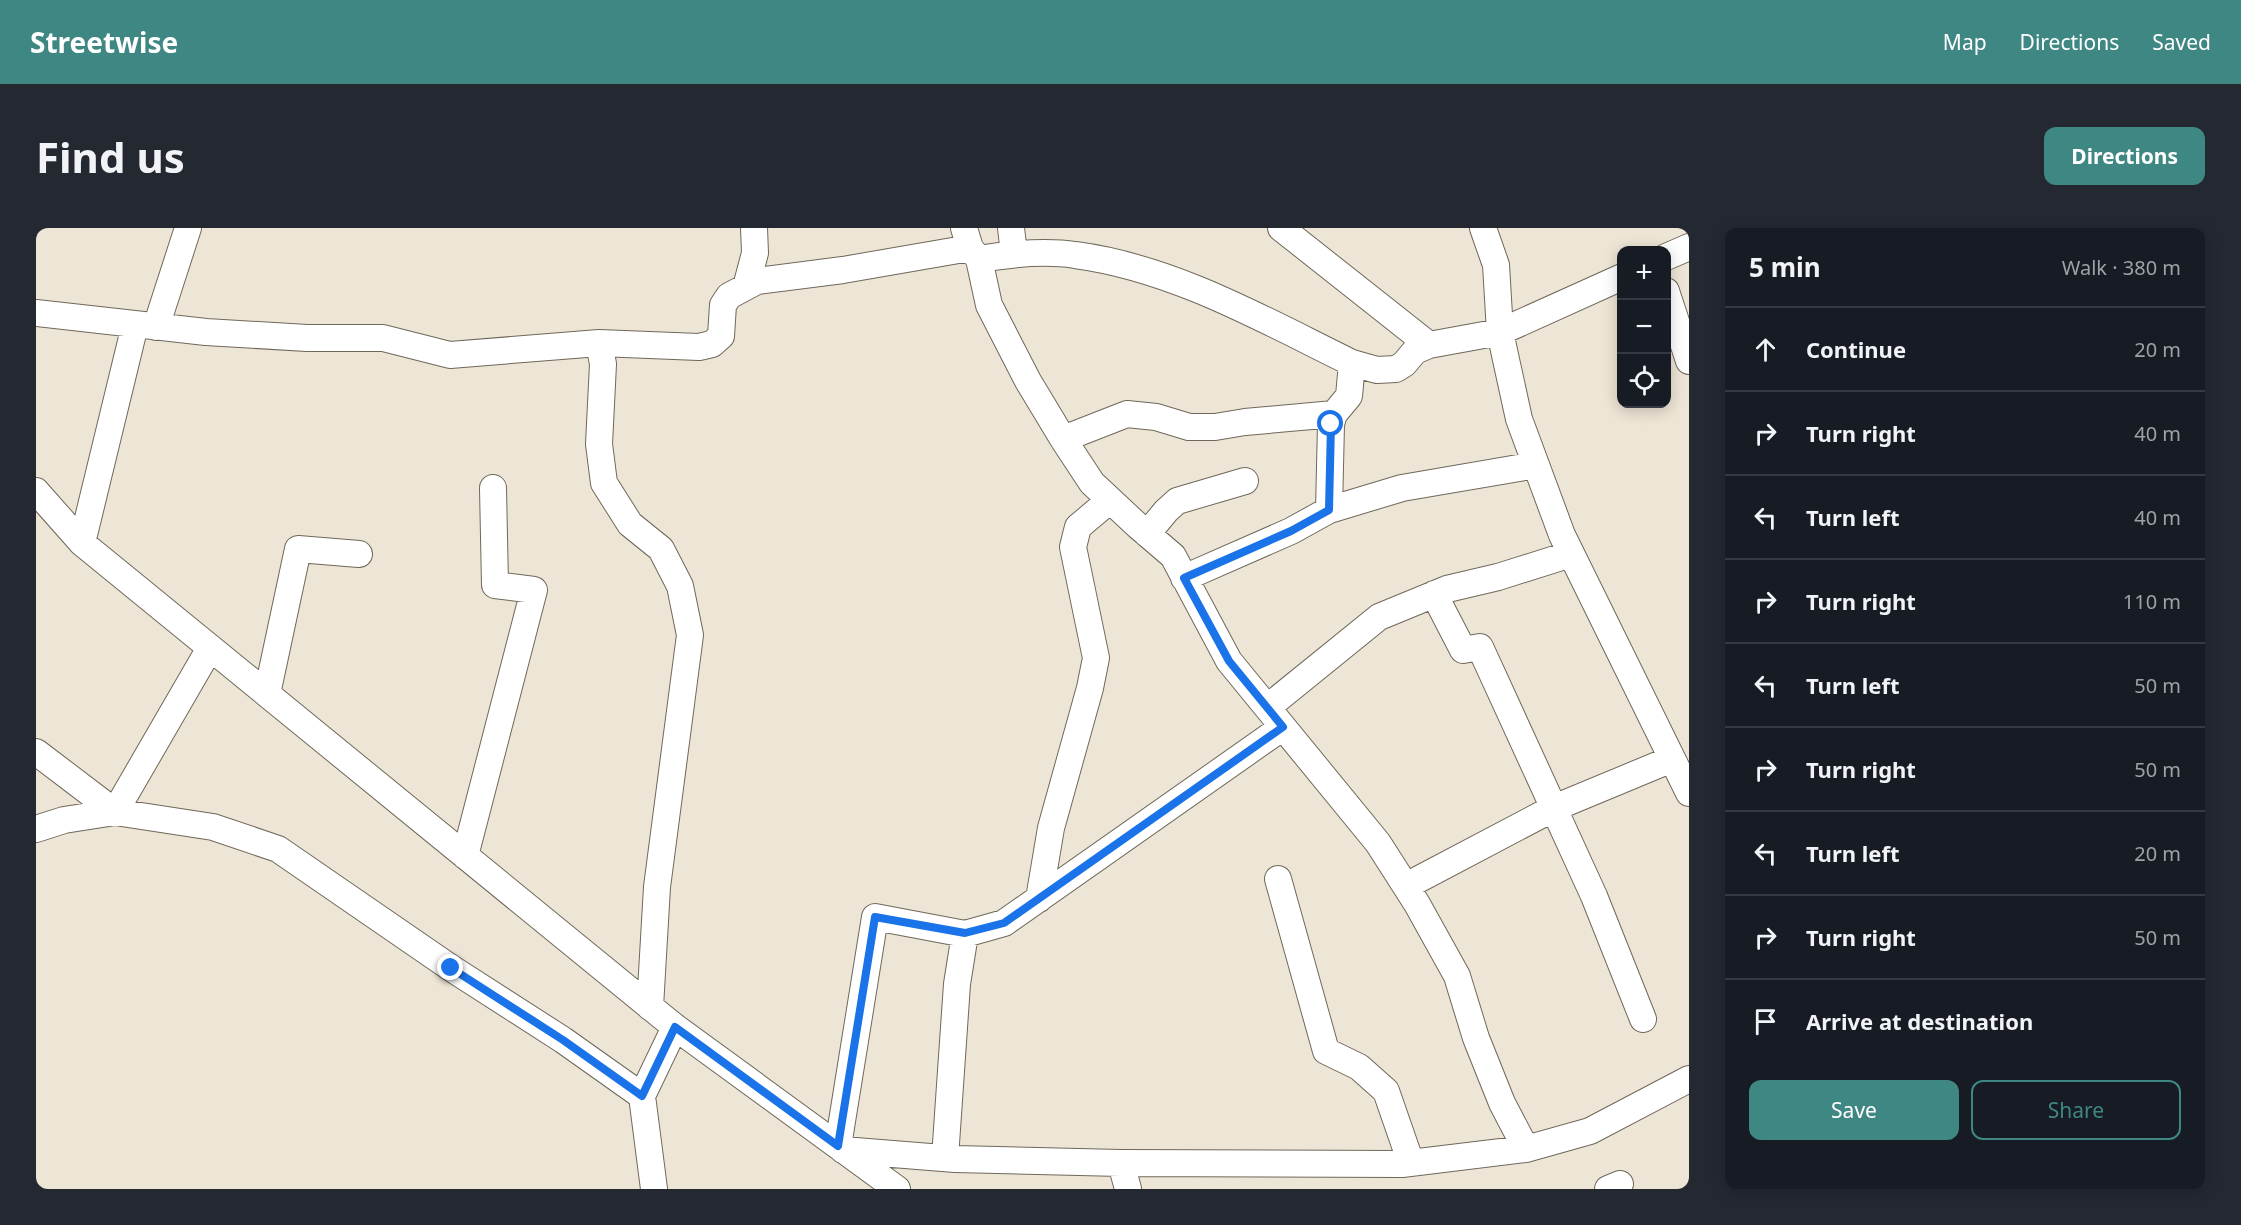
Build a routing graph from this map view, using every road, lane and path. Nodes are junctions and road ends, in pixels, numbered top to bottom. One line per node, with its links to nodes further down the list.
1 (188, 228): 14 (street)
2 (754, 228): 11 (street)
3 (1011, 228): 8 (street)
4 (1281, 228): 17 (street)
5 (1483, 228): 15 (street)
6 (971, 245): 8 (street); 11 (street); 21 (street)
7 (1689, 247): 9 (street)
8 (1014, 254): 19 (street)
9 (1671, 255)
10 (1617, 280): 15 (street)
11 (746, 287): 16 (street)
12 (1669, 300): 18 (street)
13 (36, 313): 14 (street)
14 (145, 326): 16 (street); 29 (street)
15 (1500, 332): 17 (street); 22 (street)
16 (599, 343): 48 (street)
17 (1429, 345): 19 (street)
18 (1689, 361)
19 (1353, 363): 20 (street)
20 (1334, 414): 21 (street); 27 (street)
21 (1063, 439): 26 (street)
22 (1536, 465): 27 (street); 30 (street)
23 (1245, 482): 28 (street)
24 (493, 488): 43 (street)
25 (36, 491): 29 (street)
26 (1110, 500): 28 (street); 46 (street)
27 (1329, 510): 32 (street)
28 (1147, 534): 32 (street)
29 (82, 543): 34 (street)
30 (1571, 554): 33 (street); 38 (street)
31 (359, 555): 35 (street)
32 (1184, 578): 36 (street)
33 (1434, 594): 36 (street); 40 (street)
34 (210, 648): 35 (street); 41 (street)
35 (267, 694): 43 (street)
36 (1276, 717): 45 (street); 46 (street)
37 (36, 752): 41 (street)
38 (1672, 759): 39 (street); 40 (street)
39 (1689, 794)
40 (1554, 808): 45 (street); 49 (street)
41 (115, 812): 42 (street); 52 (street)
42 (36, 829)
43 (465, 856): 48 (street)
44 (1278, 879): 57 (street)
45 (1406, 886): 54 (street)
46 (1039, 899): 47 (street)
47 (965, 933): 53 (street); 55 (street)
48 (650, 1006): 50 (street)
49 (1643, 1019)
50 (675, 1027): 52 (street); 53 (street)
51 (1689, 1079): 54 (street)
52 (642, 1096): 59 (street)
53 (840, 1148): 55 (street); 58 (street)
54 (1526, 1149): 57 (street)
55 (945, 1158): 56 (street)
56 (1120, 1163): 57 (street); 61 (street)
57 (1412, 1163)
58 (874, 1180): 60 (street)
59 (654, 1189)
60 (897, 1189)
61 (1128, 1189)

